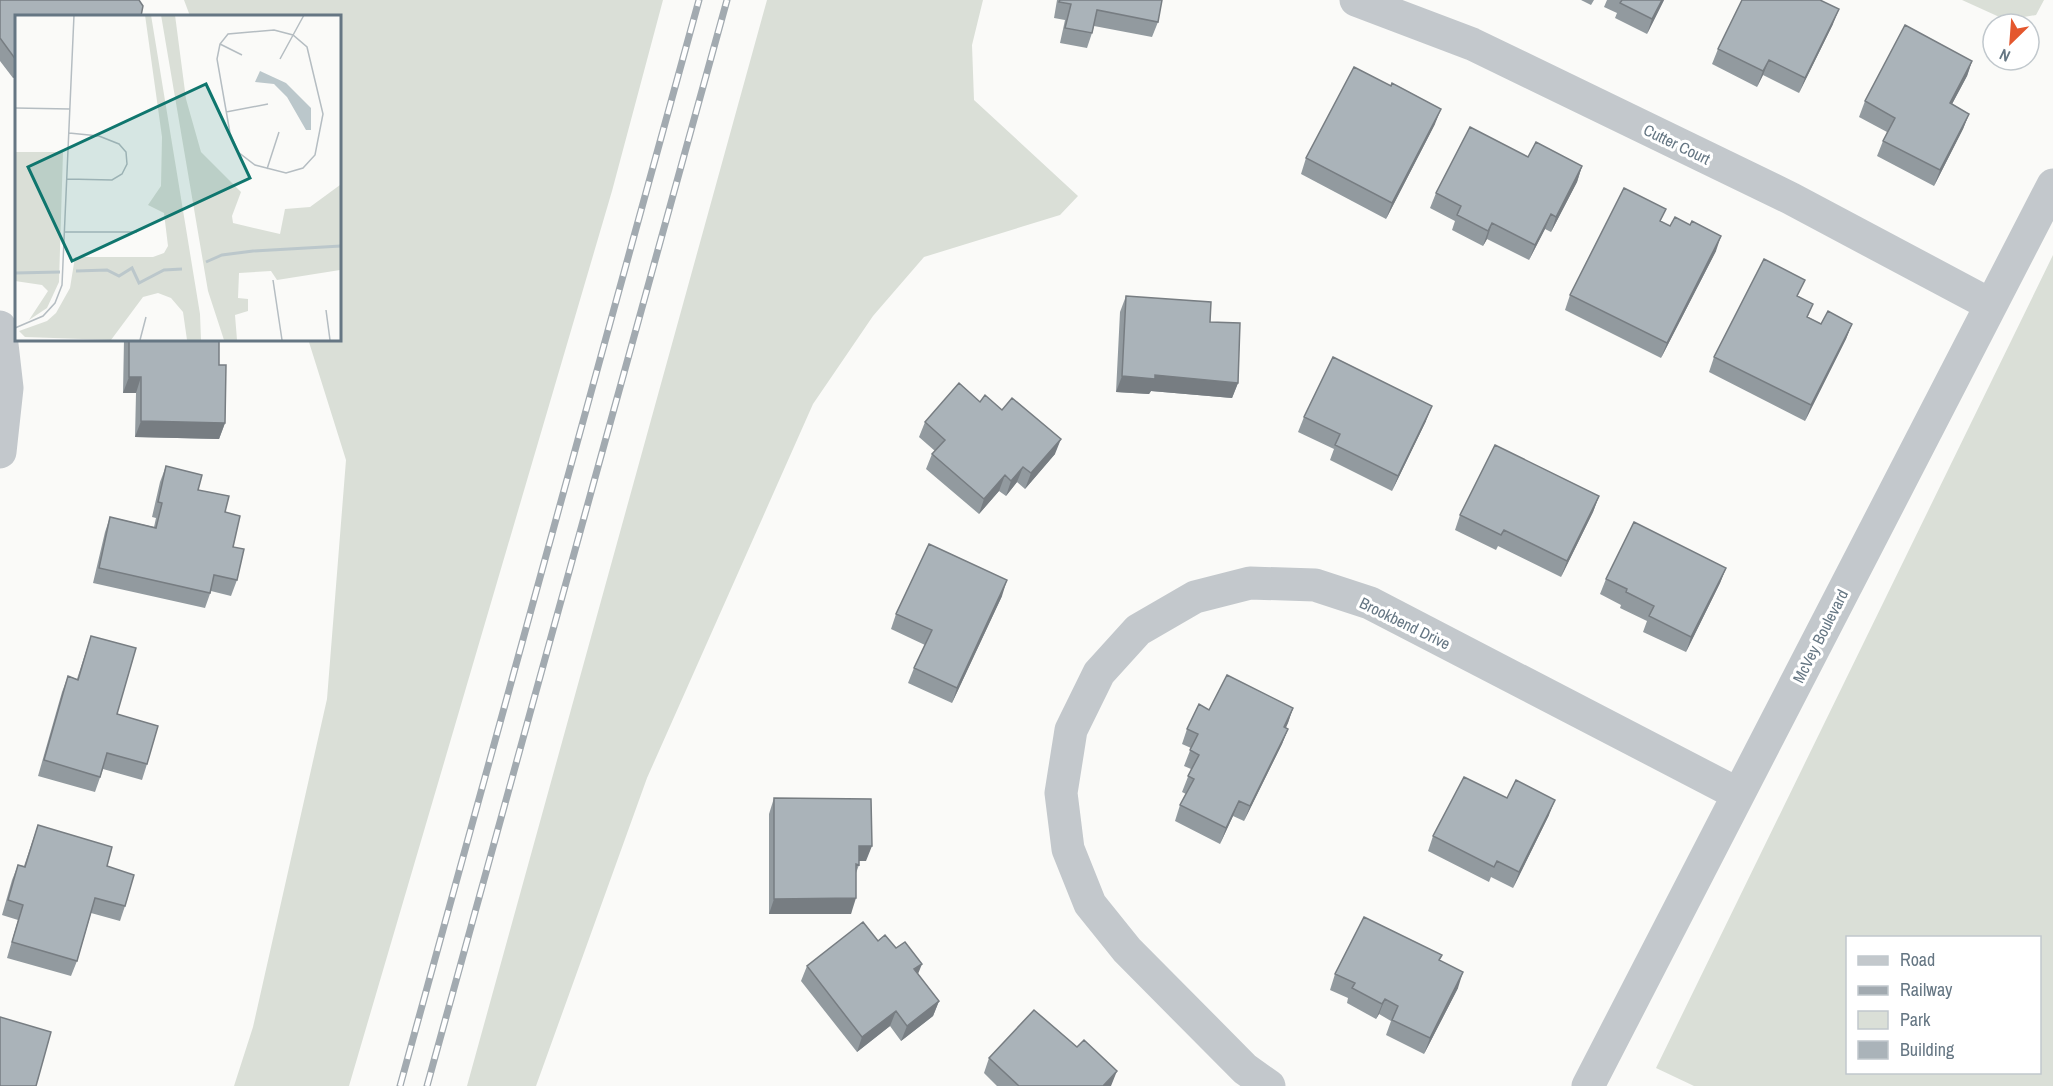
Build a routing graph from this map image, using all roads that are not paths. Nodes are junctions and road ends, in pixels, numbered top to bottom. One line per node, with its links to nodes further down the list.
1 (1356, 0): 3 (street, Cutter Court)
2 (2053, 185): 3 (street, McVey Boulevard)
3 (1991, 305): 6 (street, McVey Boulevard)
4 (0, 327): 5 (street)
5 (0, 452)
6 (1738, 794): 7 (street, Brookbend Drive); 8 (street, McVey Boulevard)
7 (1269, 1086)
8 (1588, 1086)

